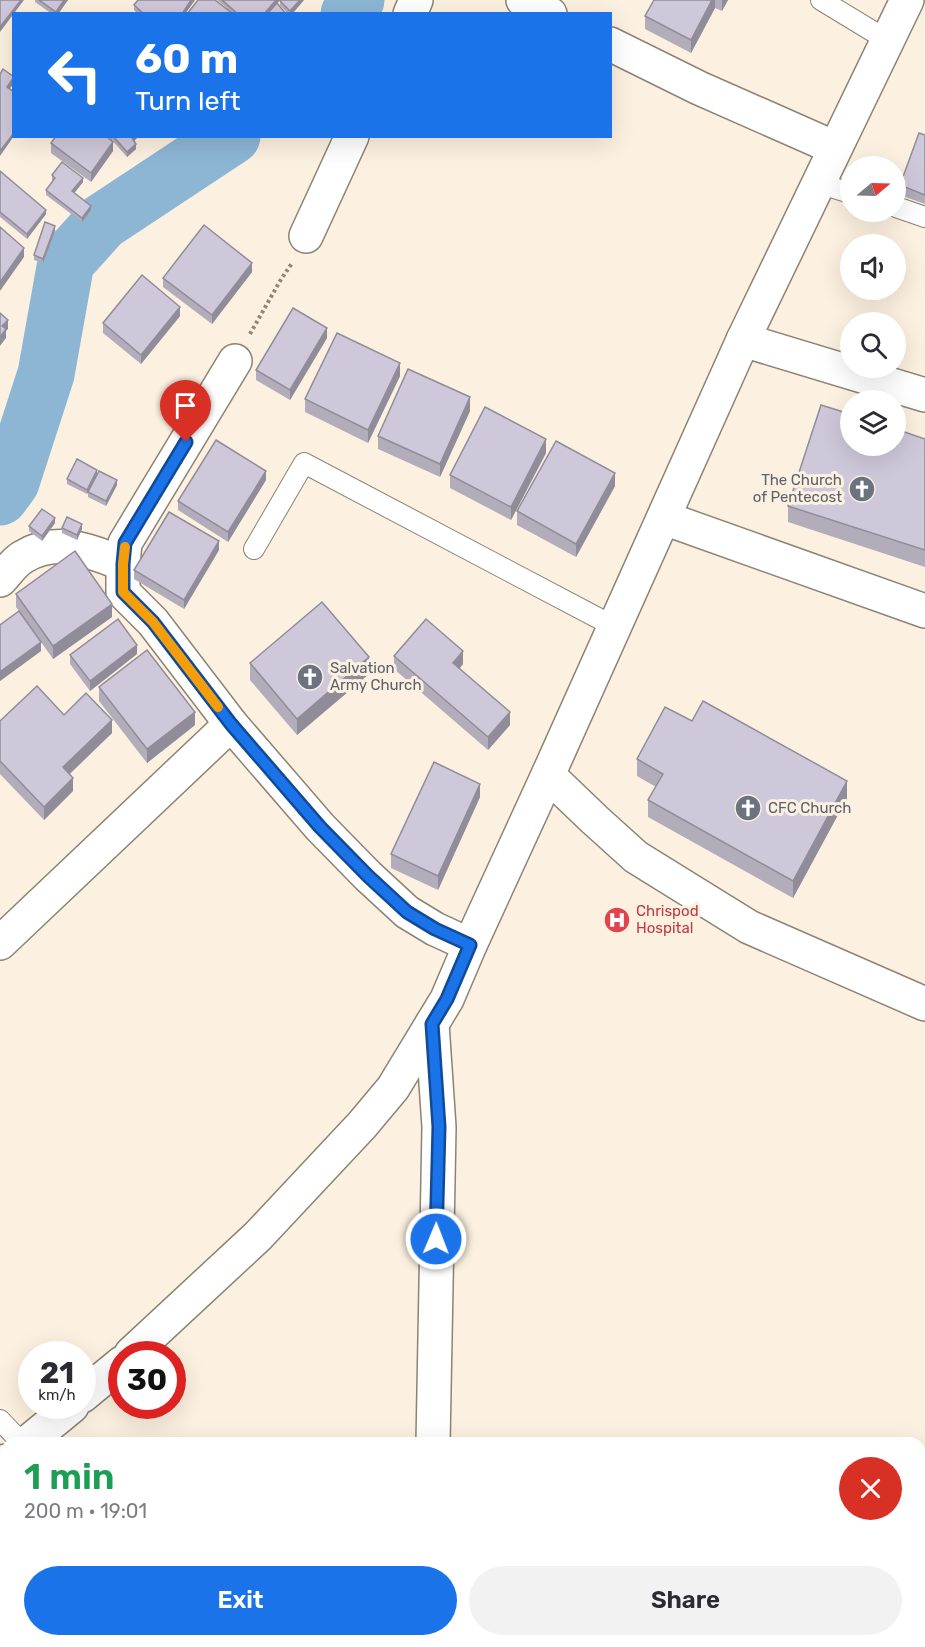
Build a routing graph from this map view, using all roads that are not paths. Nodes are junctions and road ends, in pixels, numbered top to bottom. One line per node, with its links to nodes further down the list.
1 (523, 0): 4 (street)
2 (820, 0): 5 (lane)
3 (907, 0): 5 (street)
4 (546, 12)
5 (887, 40): 8 (street)
6 (612, 45): 8 (street)
7 (351, 138): 13 (street)
8 (835, 148): 9 (street)
9 (818, 183): 10 (lane); 14 (street)
10 (840, 190)
11 (906, 210): 12 (lane)
12 (925, 217)
13 (299, 249)
14 (743, 340): 16 (street); 17 (street)
15 (235, 361): 19 (street)
16 (925, 395)
17 (664, 518): 21 (street); 22 (street)
18 (254, 549): 22 (lane)
19 (123, 564): 20 (street); 23 (street)
20 (0, 580)
21 (925, 611)
22 (615, 627): 24 (street)
23 (231, 724): 25 (street); 26 (street)
24 (549, 775): 26 (street); 27 (street)
25 (0, 943)
26 (470, 945): 28 (street)
27 (925, 1004)
28 (432, 1024): 29 (street); 36 (street)
29 (145, 1341)
30 (108, 1375): 31 (street)
31 (96, 1384)
32 (56, 1419): 35 (street)
33 (0, 1420): 34 (lane)
34 (16, 1437)
35 (34, 1437)
36 (433, 1437)

